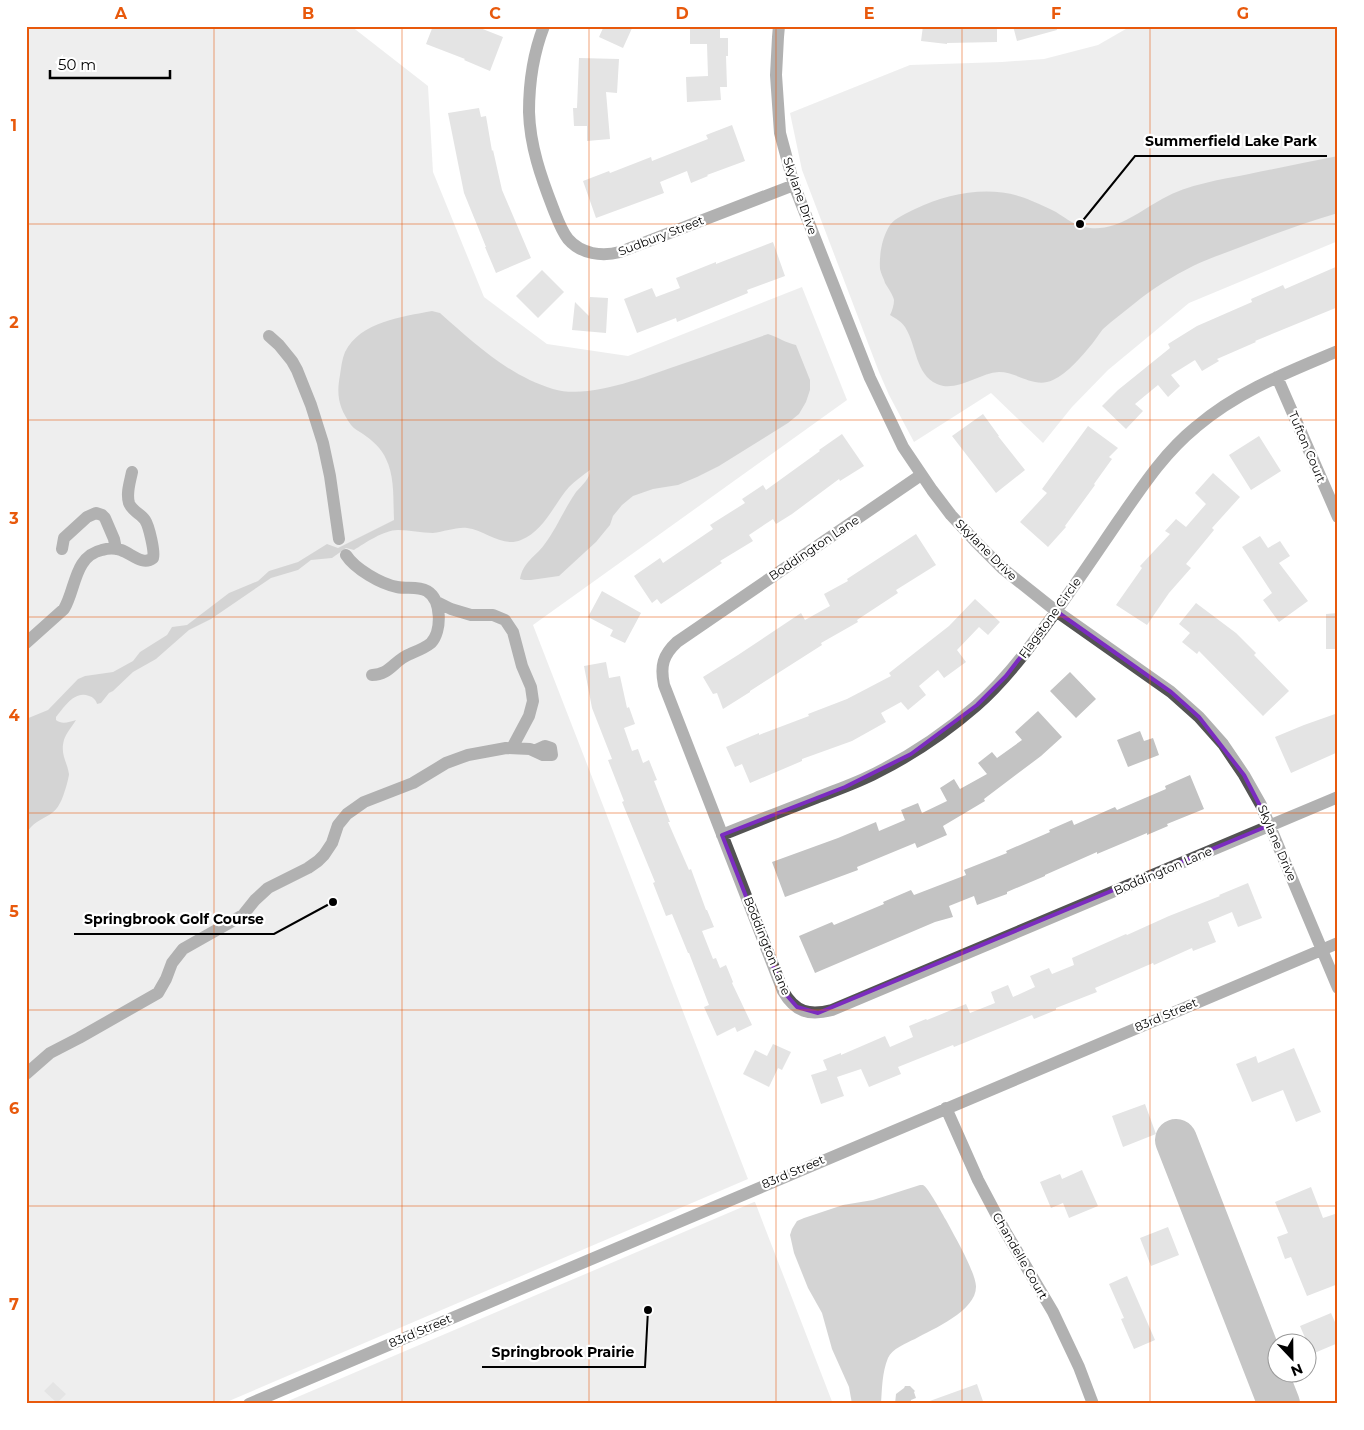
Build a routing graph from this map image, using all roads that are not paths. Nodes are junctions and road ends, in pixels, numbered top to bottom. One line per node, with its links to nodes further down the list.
1 (544, 26): 3 (street, Sudbury Street)
2 (779, 26): 3 (street, Skylane Drive)
3 (794, 185): 8 (street, Skylane Drive)
4 (269, 336): 10 (street)
5 (1338, 351): 6 (street, Flagstone Circle)
6 (1277, 376): 9 (street, Tufton Court); 15 (street, Flagstone Circle)
7 (132, 472): 11 (street)
8 (921, 475): 15 (street, Skylane Drive); 22 (street, Boddington Lane)
9 (1338, 517)
10 (339, 540)
11 (116, 548): 12 (street); 16 (street)
12 (62, 549)
13 (346, 555): 14 (street)
14 (437, 602): 17 (street); 18 (street)
15 (1056, 611): 21 (street, Skylane Drive); 22 (street, Flagstone Circle)
16 (26, 643)
17 (372, 675)
18 (512, 748): 19 (street); 26 (street)
19 (534, 751)
20 (1338, 797): 21 (street, Boddington Lane)
21 (1270, 826): 22 (street, Boddington Lane); 24 (street, Skylane Drive)
22 (722, 834)
23 (1338, 942): 24 (street, 83rd Street)
24 (1322, 949): 25 (street, Skylane Drive); 27 (street, 83rd Street)
25 (1338, 988)
26 (26, 1074)
27 (946, 1108): 28 (street, 83rd Street); 29 (street, Chandelle Court)
28 (249, 1404)
29 (1093, 1404)

